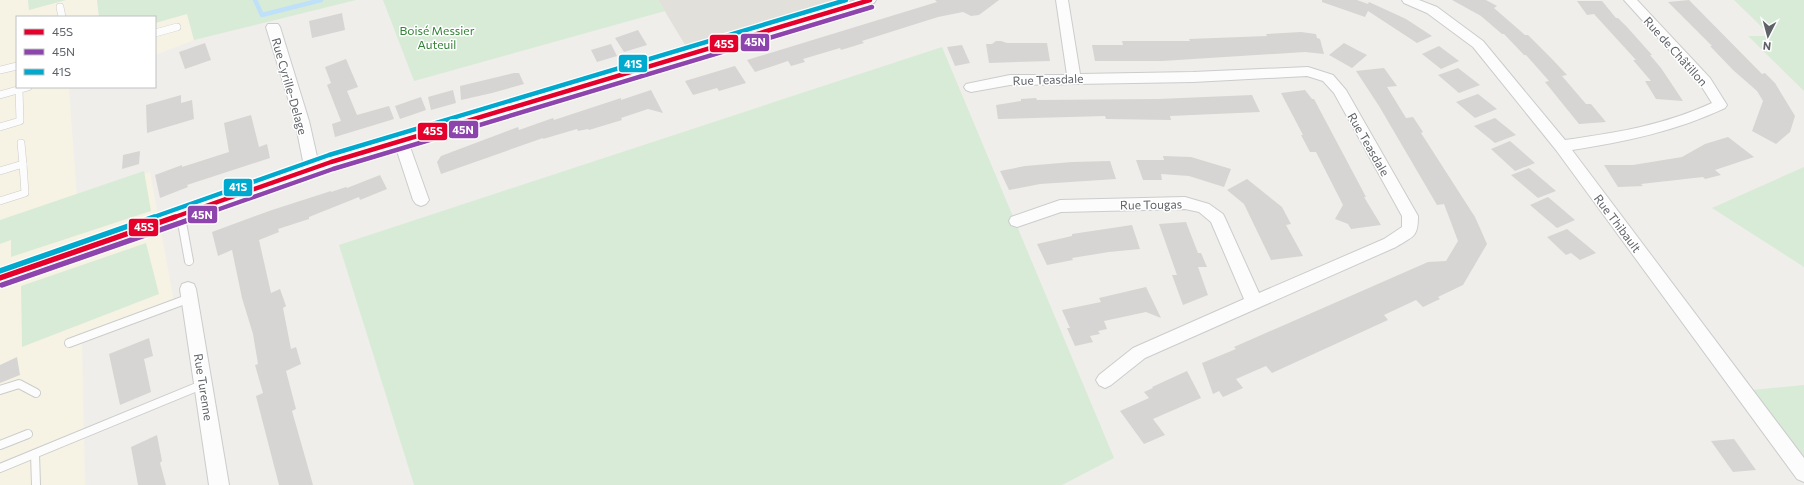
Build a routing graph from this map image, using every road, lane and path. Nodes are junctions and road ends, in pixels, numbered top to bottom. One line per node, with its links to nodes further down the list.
1 (870, 0): 18 (street)
2 (1062, 0): 12 (street)
3 (1408, 0): 20 (street, Rue Thibault)
4 (1630, 0): 20 (street, Rue de Châtillon)
5 (60, 8): 6 (lane)
6 (62, 16)
7 (177, 27): 9 (lane)
8 (273, 27): 22 (street, Rue Cyrille-Delage)
9 (156, 33)
10 (16, 66): 11 (lane)
11 (0, 70)
12 (1074, 78): 13 (street, Rue Teasdale); 31 (street, Rue Teasdale)
13 (971, 87)
14 (25, 88): 15 (lane)
15 (19, 90): 16 (lane); 17 (lane)
16 (0, 96)
17 (0, 127)
18 (400, 141): 22 (street); 24 (street)
19 (21, 143): 21 (lane)
20 (1560, 146): 41 (street, Rue Thibault)
21 (23, 164): 23 (lane); 25 (lane)
22 (312, 168): 26 (street)
23 (0, 171)
24 (421, 200)
25 (0, 202)
26 (181, 214): 28 (lane); 29 (street)
27 (1017, 221): 31 (street, Rue Tougas)
28 (188, 261)
29 (0, 278)
30 (189, 293): 32 (lane); 34 (street, Rue Turenne)
31 (1254, 302): 33 (street, Rue Teasdale)
32 (69, 343)
33 (1105, 380)
34 (204, 384): 39 (lane); 43 (street, Rue Turenne)
35 (0, 390): 36 (lane)
36 (36, 393)
37 (28, 434): 38 (lane)
38 (0, 445)
39 (35, 454): 40 (lane); 42 (lane)
40 (0, 468)
41 (1804, 473)
42 (36, 485)
43 (219, 485)

